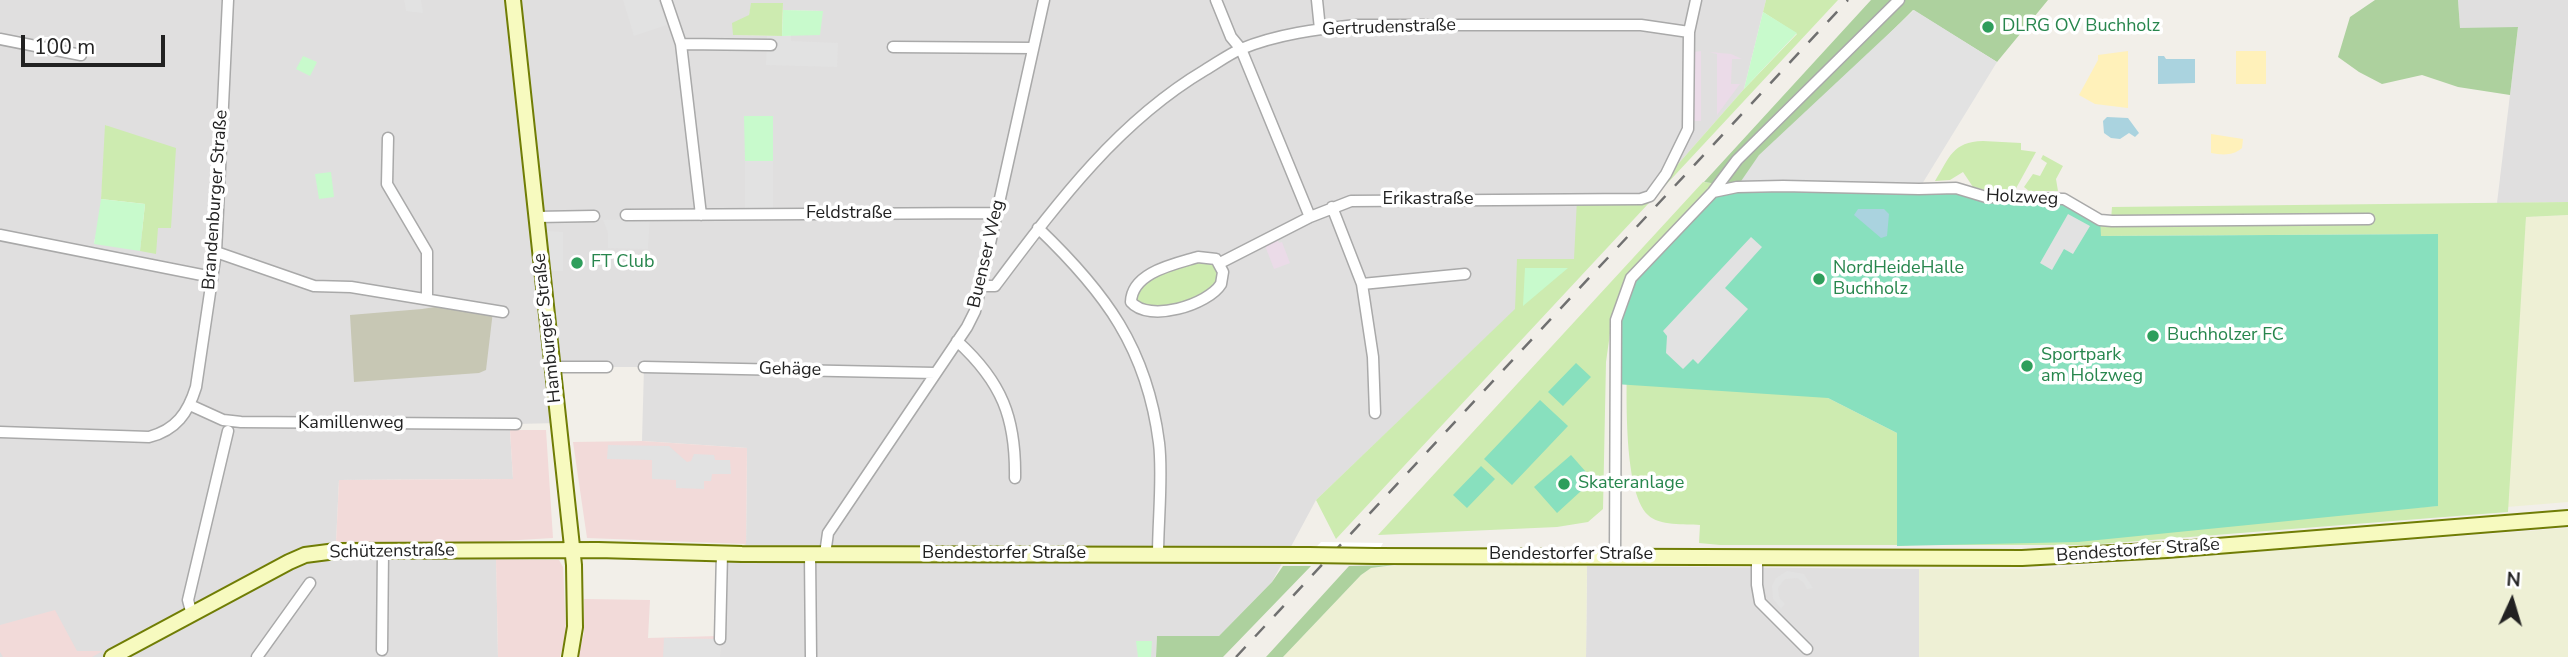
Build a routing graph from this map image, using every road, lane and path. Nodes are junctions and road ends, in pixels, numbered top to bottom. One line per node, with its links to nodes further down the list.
1 (228, 0): 30 (street, Brandenburger Straße)
2 (513, 0): 25 (street, Hamburger Straße)
3 (666, 0): 12 (street)
4 (1044, 0): 15 (street, Buenser Weg)
5 (1216, 0): 16 (street)
6 (1317, 0): 9 (street)
7 (1696, 0): 10 (street)
8 (1899, 0): 19 (street)
9 (1320, 29): 10 (street, Gertrudenstraße); 16 (street, Gertrudenstraße)
10 (1689, 32): 20 (street, Erikastraße)
11 (0, 39): 17 (street)
12 (681, 44): 13 (street); 23 (street)
13 (771, 45)
14 (893, 47): 15 (street)
15 (1033, 48): 21 (street, Buenser Weg)
16 (1241, 49): 26 (street); 28 (street, Gertrudenstraße)
17 (80, 55)
18 (388, 138): 36 (street)
19 (1713, 192): 27 (street, Holzweg); 57 (street)
20 (1332, 207): 26 (street, Erikastraße); 34 (street)
21 (997, 213): 23 (street, Feldstraße); 35 (street, Buenser Weg)
22 (626, 215): 23 (street, Feldstraße)
23 (701, 215)
24 (594, 216): 25 (street)
25 (536, 217): 41 (street, Hamburger Straße)
26 (1310, 217): 31 (street, Erikastraße)
27 (2369, 219)
28 (1038, 228): 35 (street, Gertrudenstraße); 39 (street)
29 (0, 235): 33 (street)
30 (216, 251): 33 (street, Brandenburger Straße); 36 (street)
31 (1220, 263): 37 (street, Erikastraße); 37 (street)
32 (1465, 274): 34 (street)
33 (212, 277): 45 (street, Brandenburger Straße)
34 (1362, 285): 46 (street)
35 (980, 286): 40 (street, Buenser Weg)
36 (427, 298): 38 (street)
37 (1131, 302): 39 (street, Erikastraße)
38 (503, 312)
39 (1114, 313): 56 (street)
40 (957, 341): 44 (street, Buenser Weg); 50 (street)
41 (552, 367): 42 (street); 52 (street, Hamburger Straße)
42 (607, 367)
43 (644, 367): 44 (street, Gehäge)
44 (935, 373): 55 (street, Buenser Weg)
45 (190, 405): 47 (street, Kamillenweg); 49 (street, Brandenburger Straße)
46 (1375, 413)
47 (516, 425)
48 (228, 431): 60 (street)
49 (0, 432)
50 (1015, 478)
51 (2568, 518): 58 (street, Bendestorfer Straße)
52 (572, 550): 53 (street, Schützenstraße); 54 (street, Bendestorfer Straße); 66 (street, Hamburger Straße)
53 (383, 551): 60 (street, Schützenstraße); 63 (street)
54 (722, 553): 55 (street, Bendestorfer Straße); 61 (street)
55 (818, 554): 56 (street, Bendestorfer Straße); 67 (street, Buenser Weg)
56 (1158, 555): 57 (street, Bendestorfer Straße, bridge)
57 (1615, 555): 58 (street, Bendestorfer Straße)
58 (1757, 556): 62 (street)
59 (310, 583): 65 (street)
60 (192, 615): 64 (street, Schützenstraße)
61 (720, 639)
62 (1807, 649)
63 (382, 650)
64 (112, 657)
65 (257, 657)
66 (570, 657)
67 (811, 657)

